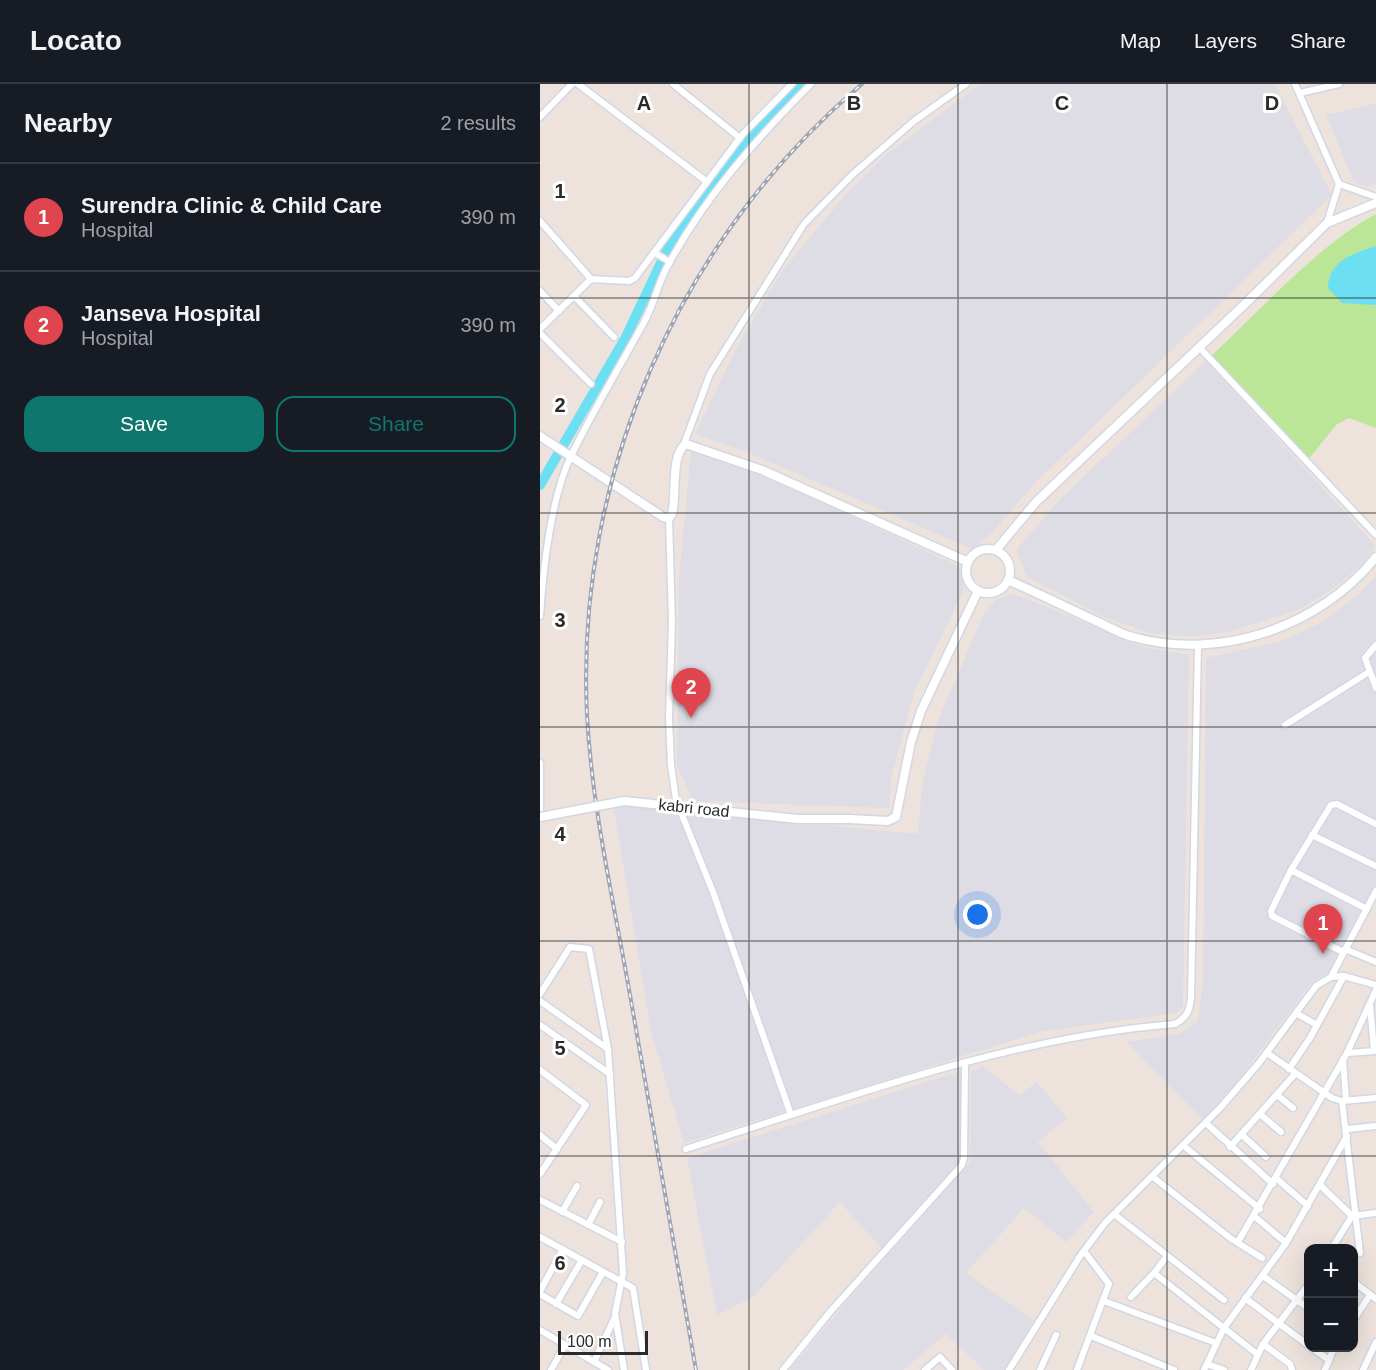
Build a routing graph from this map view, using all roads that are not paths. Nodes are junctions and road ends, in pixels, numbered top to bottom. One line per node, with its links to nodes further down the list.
1 (572, 84): 10 (street)
2 (578, 84): 14 (street)
3 (673, 84): 11 (street)
4 (792, 84): 11 (street)
5 (811, 84): 13 (street)
6 (966, 84): 33 (street)
7 (1295, 84): 9 (street)
8 (1339, 84): 9 (street)
9 (1300, 93): 15 (street)
10 (540, 117)
11 (740, 138): 12 (street)
12 (730, 151): 13 (street); 14 (street)
13 (740, 159): 19 (street)
14 (706, 181): 18 (street)
15 (1339, 184): 16 (street); 21 (street)
16 (1376, 197)
17 (1376, 203): 21 (street)
18 (685, 211): 19 (street); 22 (street)
19 (697, 220): 23 (street)
20 (540, 221): 24 (street)
21 (1327, 223): 30 (street)
22 (655, 253): 23 (street); 24 (street)
23 (670, 262): 34 (street)
24 (591, 279): 26 (street)
25 (540, 291): 27 (street)
26 (574, 296): 27 (street); 29 (street)
27 (560, 311): 28 (street)
28 (540, 331): 31 (street)
29 (614, 337)
30 (1199, 347): 36 (street); 38 (street)
31 (591, 384)
32 (540, 436): 34 (street)
33 (684, 444): 35 (street); 40 (street)
34 (569, 455): 35 (street); 37 (street)
35 (669, 518): 84 (street)
36 (1376, 535)
37 (544, 550): 43 (street)
38 (996, 550): 40 (street); 41 (street)
39 (1376, 557): 44 (street)
40 (968, 562): 42 (street)
41 (1008, 579): 42 (street); 44 (street)
42 (978, 591): 51 (street, kabri road, bridge)
43 (540, 616)
44 (1198, 645): 74 (street)
45 (1376, 645): 46 (street)
46 (1369, 672): 47 (street); 48 (street)
47 (1376, 688)
48 (1284, 725)
49 (540, 763): 50 (street)
50 (540, 810)
51 (540, 817)
52 (1376, 824): 53 (street)
53 (1312, 835): 54 (street); 55 (street)
54 (1376, 866)
55 (1291, 870): 57 (street); 58 (street)
56 (1376, 891): 57 (street)
57 (1367, 909): 58 (street)
58 (1344, 950): 59 (street); 61 (street)
59 (1376, 962)
60 (1344, 976): 61 (street); 62 (street); 69 (street)
61 (1331, 977): 67 (street)
62 (1376, 985)
63 (1376, 990): 66 (street)
64 (540, 994): 70 (street)
65 (540, 1001): 70 (street)
66 (1370, 1003): 71 (street); 73 (street)
67 (1296, 1013): 69 (street); 72 (street)
68 (540, 1025): 77 (street)
69 (1317, 1025): 76 (street)
70 (608, 1049): 77 (street)
71 (1375, 1051): 73 (street)
72 (1267, 1053): 76 (street); 85 (street)
73 (1345, 1056): 78 (street); 81 (street)
74 (965, 1064): 84 (street); 160 (street)
75 (540, 1070): 93 (street)
76 (1292, 1072): 78 (street); 79 (street)
77 (610, 1074): 112 (street)
78 (1322, 1094): 81 (street); 98 (street)
79 (1277, 1095): 82 (street); 83 (street)
80 (1376, 1098): 81 (street)
81 (1344, 1101): 88 (street)
82 (1293, 1108)
83 (1260, 1114): 87 (street); 89 (street)
84 (791, 1115): 94 (street)
85 (1206, 1123): 91 (street); 92 (street)
86 (1376, 1126): 88 (street)
87 (1281, 1132)
88 (1347, 1132): 99 (street); 108 (street)
89 (1241, 1134): 92 (street); 95 (street)
90 (540, 1136): 93 (street)
91 (1184, 1146): 97 (street); 104 (street)
92 (1230, 1147): 98 (street)
93 (557, 1149): 96 (street)
94 (686, 1149)
95 (1266, 1157)
96 (541, 1172)
97 (1153, 1177): 107 (street); 113 (street)
98 (1274, 1181): 103 (street); 104 (street)
99 (1320, 1185): 103 (street); 108 (street)
100 (577, 1186): 105 (street)
101 (540, 1200): 105 (street)
102 (600, 1202): 110 (street)
103 (1308, 1206): 114 (street)
104 (1260, 1209): 109 (street)
105 (562, 1212): 110 (street)
106 (1376, 1213): 108 (street)
107 (1114, 1214): 117 (street); 119 (street)
108 (1354, 1215): 115 (street); 118 (street)
109 (1254, 1216): 113 (street); 114 (street)
110 (588, 1225): 112 (street)
111 (540, 1237): 116 (street)
112 (622, 1242): 125 (street)
113 (1238, 1242): 120 (street)
114 (1286, 1243): 124 (street)
115 (1335, 1244)
116 (563, 1249): 121 (street); 128 (street)
117 (1084, 1251): 134 (street); 163 (street)
118 (1360, 1253)
119 (1167, 1256): 123 (street); 132 (street)
120 (1262, 1258)
121 (582, 1260): 122 (street); 135 (street)
122 (603, 1272): 125 (street); 135 (street)
123 (1154, 1273): 129 (street); 140 (street)
124 (1263, 1276): 131 (street); 133 (street)
125 (623, 1282): 138 (street); 159 (street)
126 (1358, 1286): 130 (street)
127 (1304, 1291): 133 (street)
128 (540, 1292): 135 (street)
129 (1131, 1297)
130 (1373, 1297): 137 (street)
131 (1245, 1298): 139 (street); 140 (street)
132 (1224, 1300)
133 (1298, 1300): 136 (street); 139 (street)
134 (1104, 1301): 143 (street); 146 (street)
135 (556, 1304)
136 (1304, 1305)
137 (1358, 1308)
138 (615, 1314): 154 (street); 158 (street)
139 (1279, 1323): 144 (street); 147 (street)
140 (1224, 1328): 146 (street); 152 (street)
141 (540, 1330): 148 (street)
142 (1056, 1335): 164 (street)
143 (1091, 1336): 165 (street); 166 (street)
144 (1304, 1342)
145 (1376, 1342): 151 (street)
146 (1216, 1343): 155 (street)
147 (1263, 1344): 152 (street); 169 (street)
148 (565, 1345): 154 (street); 157 (street)
149 (1319, 1352): 153 (street)
150 (1332, 1352): 153 (street)
151 (1373, 1353): 171 (street)
152 (1257, 1354): 168 (street)
153 (1329, 1360): 170 (street)
154 (594, 1362): 156 (street)
155 (1206, 1367): 167 (street)
156 (605, 1369)
157 (551, 1370)
158 (624, 1370)
159 (646, 1370)
160 (783, 1370)
161 (925, 1370): 162 (street)
162 (952, 1370)
163 (1009, 1370)
164 (1040, 1370)
165 (1077, 1370)
166 (1174, 1370)
167 (1224, 1370)
168 (1251, 1370)
169 (1292, 1370)
170 (1324, 1370)
171 (1363, 1370)

